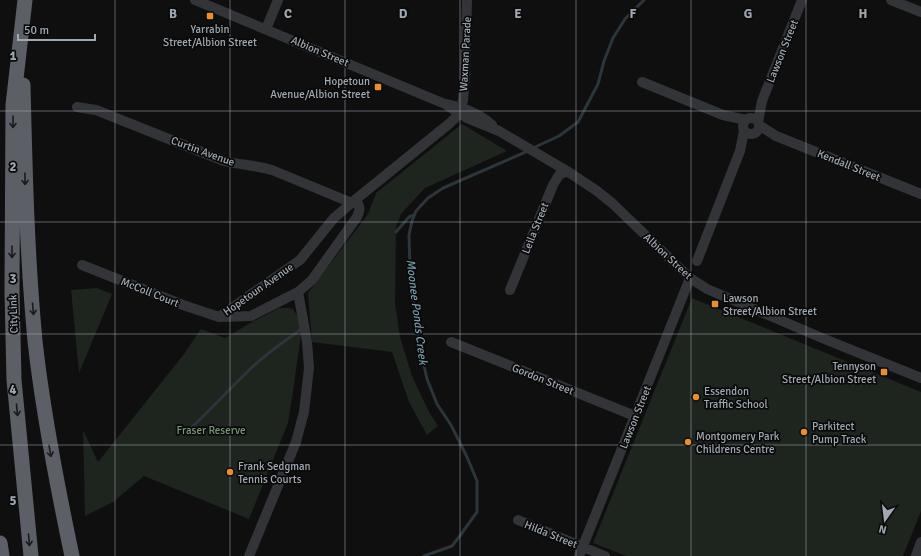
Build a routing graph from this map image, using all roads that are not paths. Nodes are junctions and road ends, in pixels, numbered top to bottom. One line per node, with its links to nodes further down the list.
1 (25, 0): 8 (highway, CityLink)
2 (195, 0): 9 (street, Albion Street)
3 (278, 0): 9 (street)
4 (467, 0): 12 (street, Waxman Parade)
5 (802, 0): 13 (street, Lawson Street)
6 (891, 0): 7 (street)
7 (921, 12)
8 (22, 28): 31 (highway, CityLink, one-way to 31); 32 (highway, one-way to 32)
9 (266, 29): 12 (street, Albion Street)
10 (642, 82): 13 (street, Kendall Street)
11 (77, 107): 16 (street, Curtin Avenue)
12 (459, 110): 14 (street, Albion Street); 16 (street, Hopetoun Avenue)
13 (751, 126): 15 (street, Kendall Street); 17 (street, Lawson Street)
14 (567, 171): 19 (street, Albion Street); 20 (street, Leila Street)
15 (921, 194)
16 (354, 201): 21 (street, Hopetoun Avenue); 22 (street, Hopetoun Avenue)
17 (697, 261)
18 (82, 265): 22 (street, McColl Court)
19 (690, 278): 24 (street, Albion Street); 25 (street, Lawson Street)
20 (510, 290)
21 (298, 292): 22 (street, Hopetoun Avenue); 33 (street)
22 (219, 317)
23 (451, 342): 25 (street, Gordon Street)
24 (921, 378)
25 (635, 416): 29 (street, Lawson Street)
26 (518, 520): 29 (street, Hilda Street)
27 (921, 542): 35 (street)
28 (0, 543): 30 (highway)
29 (581, 552): 34 (street, Hilda Street)
30 (2, 556)
31 (32, 556)
32 (72, 556)
33 (249, 556)
34 (605, 556)
35 (916, 556)

